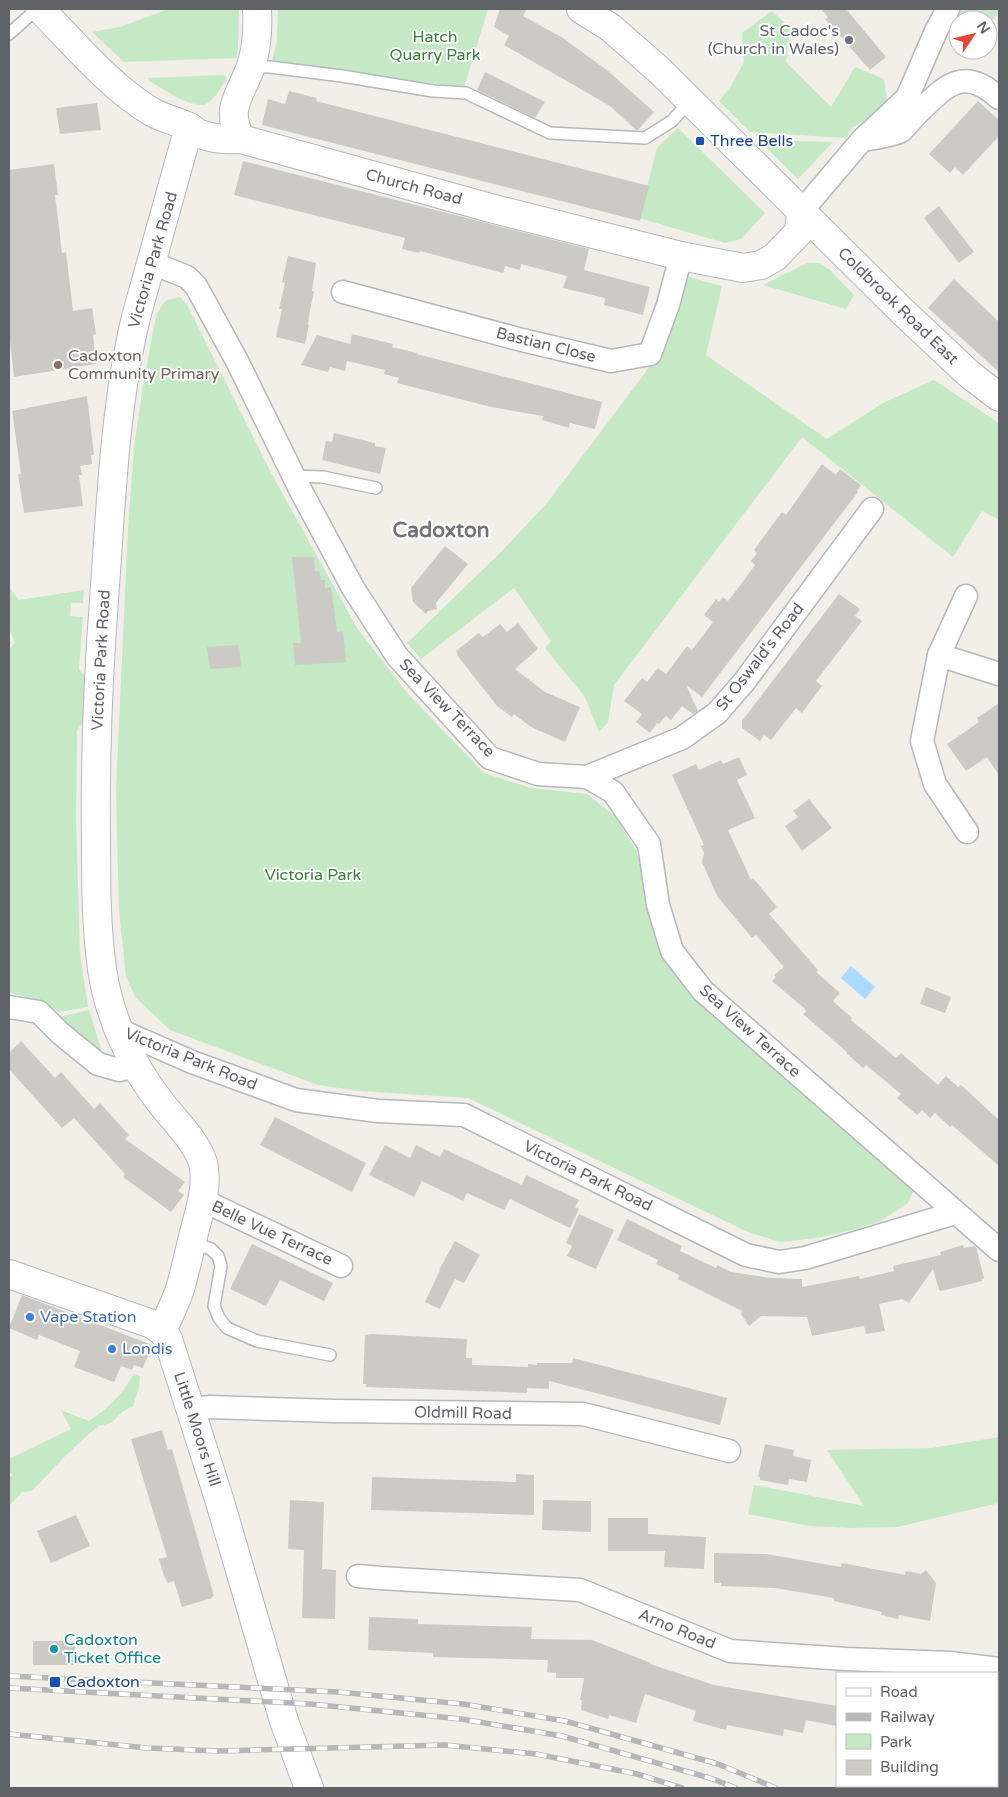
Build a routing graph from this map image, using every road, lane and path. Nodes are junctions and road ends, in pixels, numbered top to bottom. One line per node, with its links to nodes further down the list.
1 (38, 9): 5 (lane); 10 (street, Church Road)
2 (257, 9): 6 (street)
3 (581, 9): 9 (street, Coldbrook Road East)
4 (948, 9): 12 (street)
5 (9, 34)
6 (251, 67): 8 (street); 9 (lane)
7 (999, 98): 12 (street)
8 (235, 101): 10 (street); 11 (street)
9 (690, 101): 13 (street, Coldbrook Road East)
10 (189, 126): 11 (street, Church Road); 15 (street, Victoria Park Road)
11 (241, 139): 14 (street, Church Road)
12 (862, 140): 13 (street)
13 (801, 212): 14 (street, Church Road); 17 (street, Coldbrook Road East)
14 (681, 256): 16 (street, Bastian Close)
15 (152, 263): 18 (street, Sea View Terrace); 27 (street, Victoria Park Road)
16 (343, 292)
17 (999, 397)
18 (293, 476): 19 (lane); 24 (street, Sea View Terrace)
19 (376, 488)
20 (872, 509): 24 (street, St Oswald's Road)
21 (966, 596): 22 (street)
22 (939, 655): 23 (street); 25 (street)
23 (999, 674)
24 (587, 777): 30 (street, Sea View Terrace)
25 (967, 832)
26 (9, 1007): 28 (street)
27 (119, 1030): 28 (street); 30 (street, Victoria Park Road)
28 (136, 1066): 29 (street)
29 (202, 1200): 31 (street); 33 (street, Belle Vue Terrace)
30 (955, 1212): 32 (street, Sea View Terrace)
31 (192, 1243): 35 (street); 36 (lane)
32 (999, 1250)
33 (341, 1266)
34 (10, 1276): 35 (street)
35 (162, 1331): 37 (street, Little Moors Hill)
36 (330, 1355)
37 (192, 1409): 38 (street, Oldmill Road); 41 (street, Little Moors Hill)
38 (729, 1451)
39 (358, 1576): 40 (street, Arno Road)
40 (999, 1669)
41 (309, 1788)

